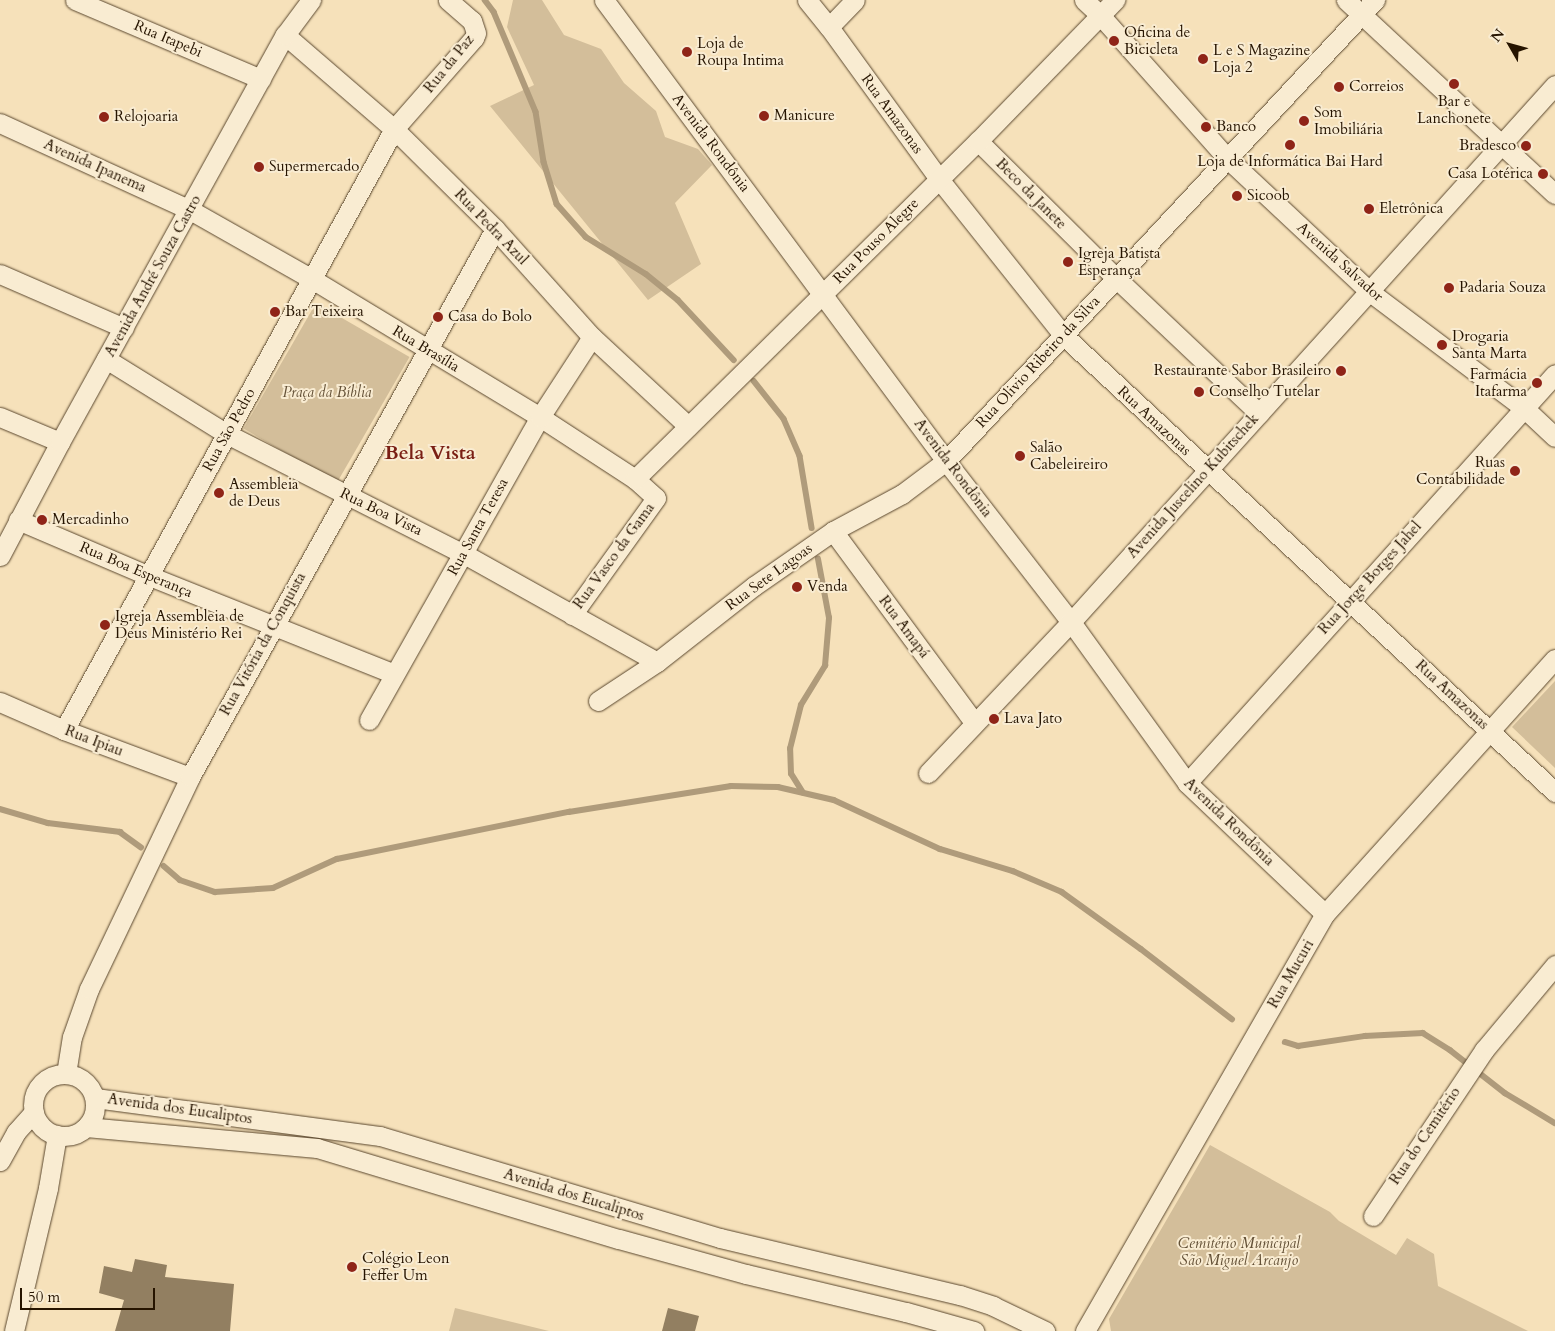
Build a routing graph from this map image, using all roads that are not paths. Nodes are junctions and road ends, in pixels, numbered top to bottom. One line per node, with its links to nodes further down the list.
1 (75, 0): 15 (street, Rua Itapebi)
2 (311, 0): 14 (street, Avenida André Souza Castro)
3 (448, 0): 18 (street, Rua da Paz)
4 (604, 0): 30 (street, Avenida Rondônia)
5 (807, 0): 13 (street, Rua Amazonas)
6 (855, 0): 13 (street)
7 (1084, 0): 11 (street, Avenida Salvador)
8 (1114, 0): 11 (street, Rua Pouso Alegre)
9 (1346, 0): 12 (street)
10 (1375, 0): 12 (street, Rua Olivio Ribeiro da Silva)
11 (1100, 15): 19 (street, Rua Pouso Alegre); 21 (street, Avenida Salvador)
12 (1360, 16): 20 (street); 21 (street, Rua Olivio Ribeiro da Silva)
13 (829, 27): 22 (street, Rua Amazonas)
14 (285, 35): 15 (street, Avenida André Souza Castro); 18 (street, Rua Pedra Azul)
15 (261, 79): 24 (street, Avenida André Souza Castro)
16 (1555, 85): 20 (street, Avenida Juscelino Kubitschek)
17 (0, 123): 24 (street, Avenida Ipanema)
18 (394, 129): 25 (street, Rua Pedra Azul); 28 (street, Rua São Pedro)
19 (978, 141): 22 (street, Rua Pouso Alegre); 27 (street, Beco da Janete)
20 (1501, 145): 23 (street); 29 (street, Avenida Juscelino Kubitschek)
21 (1228, 159): 27 (street, Rua Olivio Ribeiro da Silva); 29 (street, Avenida Salvador)
22 (939, 179): 30 (street, Rua Pouso Alegre); 32 (street, Rua Amazonas)
23 (1555, 194)
24 (190, 210): 28 (street, Rua Brasília); 31 (street, Avenida André Souza Castro)
25 (495, 229): 33 (street, Rua Pedra Azul); 34 (street, Rua Vitória da Conquista)
26 (0, 274): 31 (street)
27 (1116, 278): 32 (street, Rua Olivio Ribeiro da Silva); 38 (street, Beco da Janete)
28 (312, 280): 34 (street, Rua Brasília); 42 (street, Rua São Pedro)
29 (1370, 292): 37 (street, Avenida Salvador); 38 (street, Avenida Juscelino Kubitschek)
30 (823, 293): 41 (street, Rua Pouso Alegre); 45 (street, Avenida Rondônia)
31 (124, 328): 35 (street, Avenida André Souza Castro)
32 (1063, 335): 45 (street, Rua Olivio Ribeiro da Silva); 46 (street, Rua Amazonas)
33 (592, 337): 40 (street, Rua Santa Teresa); 41 (street, Rua Pedra Azul)
34 (427, 350): 40 (street, Rua Brasília); 48 (street, Rua Vitória da Conquista)
35 (106, 359): 42 (street, Rua Boa Vista); 44 (street, Avenida André Souza Castro)
36 (1555, 374): 37 (street, Rua Jorge Borges Jahel)
37 (1524, 408): 43 (street, Avenida Salvador); 55 (street, Rua Jorge Borges Jahel)
38 (1259, 413): 46 (street, Avenida Juscelino Kubitschek)
39 (0, 416): 44 (street)
40 (540, 417): 47 (street, Rua Brasília); 52 (street, Rua Santa Teresa)
41 (688, 426): 47 (street, Rua Pouso Alegre)
42 (227, 434): 48 (street, Rua Boa Vista); 54 (street, Rua São Pedro)
43 (1555, 437)
44 (60, 442): 50 (street, Avenida André Souza Castro)
45 (946, 461): 51 (street, Rua Sete Lagoas); 57 (street, Avenida Rondônia)
46 (1206, 470): 55 (street, Rua Amazonas); 57 (street, Avenida Juscelino Kubitschek)
47 (635, 479): 49 (street, Rua Brasília)
48 (345, 495): 52 (street, Rua Boa Vista); 58 (street, Rua Vitória da Conquista)
49 (656, 498): 56 (street, Rua Vasco da Gama)
50 (18, 520): 53 (street, Avenida André Souza Castro); 54 (street, Rua Boa Esperança)
51 (833, 531): 60 (street, Rua Sete Lagoas); 65 (street, Rua Amapá)
52 (464, 554): 56 (street, Rua Boa Vista); 61 (street, Rua Santa Teresa)
53 (0, 556)
54 (147, 575): 58 (street, Rua Boa Esperança); 66 (street, Rua São Pedro)
55 (1350, 600): 67 (street, Rua Amazonas); 70 (street, Rua Jorge Borges Jahel)
56 (572, 615): 60 (street, Rua Boa Vista)
57 (1071, 622): 65 (street, Avenida Juscelino Kubitschek); 70 (street, Avenida Rondônia)
58 (272, 626): 61 (street, Rua Boa Esperança); 69 (street, Rua Vitória da Conquista)
59 (1555, 659): 67 (street, Rua Mucuri)
60 (657, 662): 62 (street, Rua Sete Lagoas)
61 (394, 674): 64 (street, Rua Santa Teresa)
62 (598, 701)
63 (0, 702): 66 (street, Rua Ipiau)
64 (369, 720)
65 (974, 722): 68 (street, Avenida Juscelino Kubitschek)
66 (64, 730): 69 (street, Rua Ipiau)
67 (1490, 730): 71 (street, Rua Amazonas); 72 (street, Rua Mucuri)
68 (928, 773)
69 (190, 777): 74 (street, Rua Vitória da Conquista)
70 (1187, 783): 72 (street, Avenida Rondônia)
71 (1555, 792)
72 (1325, 914): 84 (street, Rua Mucuri)
73 (1555, 965): 80 (street, Rua do Cemitério)
74 (66, 1074): 75 (street); 76 (street)
75 (94, 1098): 77 (street); 83 (street, Avenida dos Eucaliptos)
76 (34, 1112): 78 (street); 79 (street)
77 (86, 1127): 78 (street); 82 (street, Avenida dos Eucaliptos)
78 (58, 1135): 81 (street)
79 (0, 1161)
80 (1373, 1216)
81 (14, 1331)
82 (974, 1331)
83 (1045, 1331)
84 (1085, 1331)

